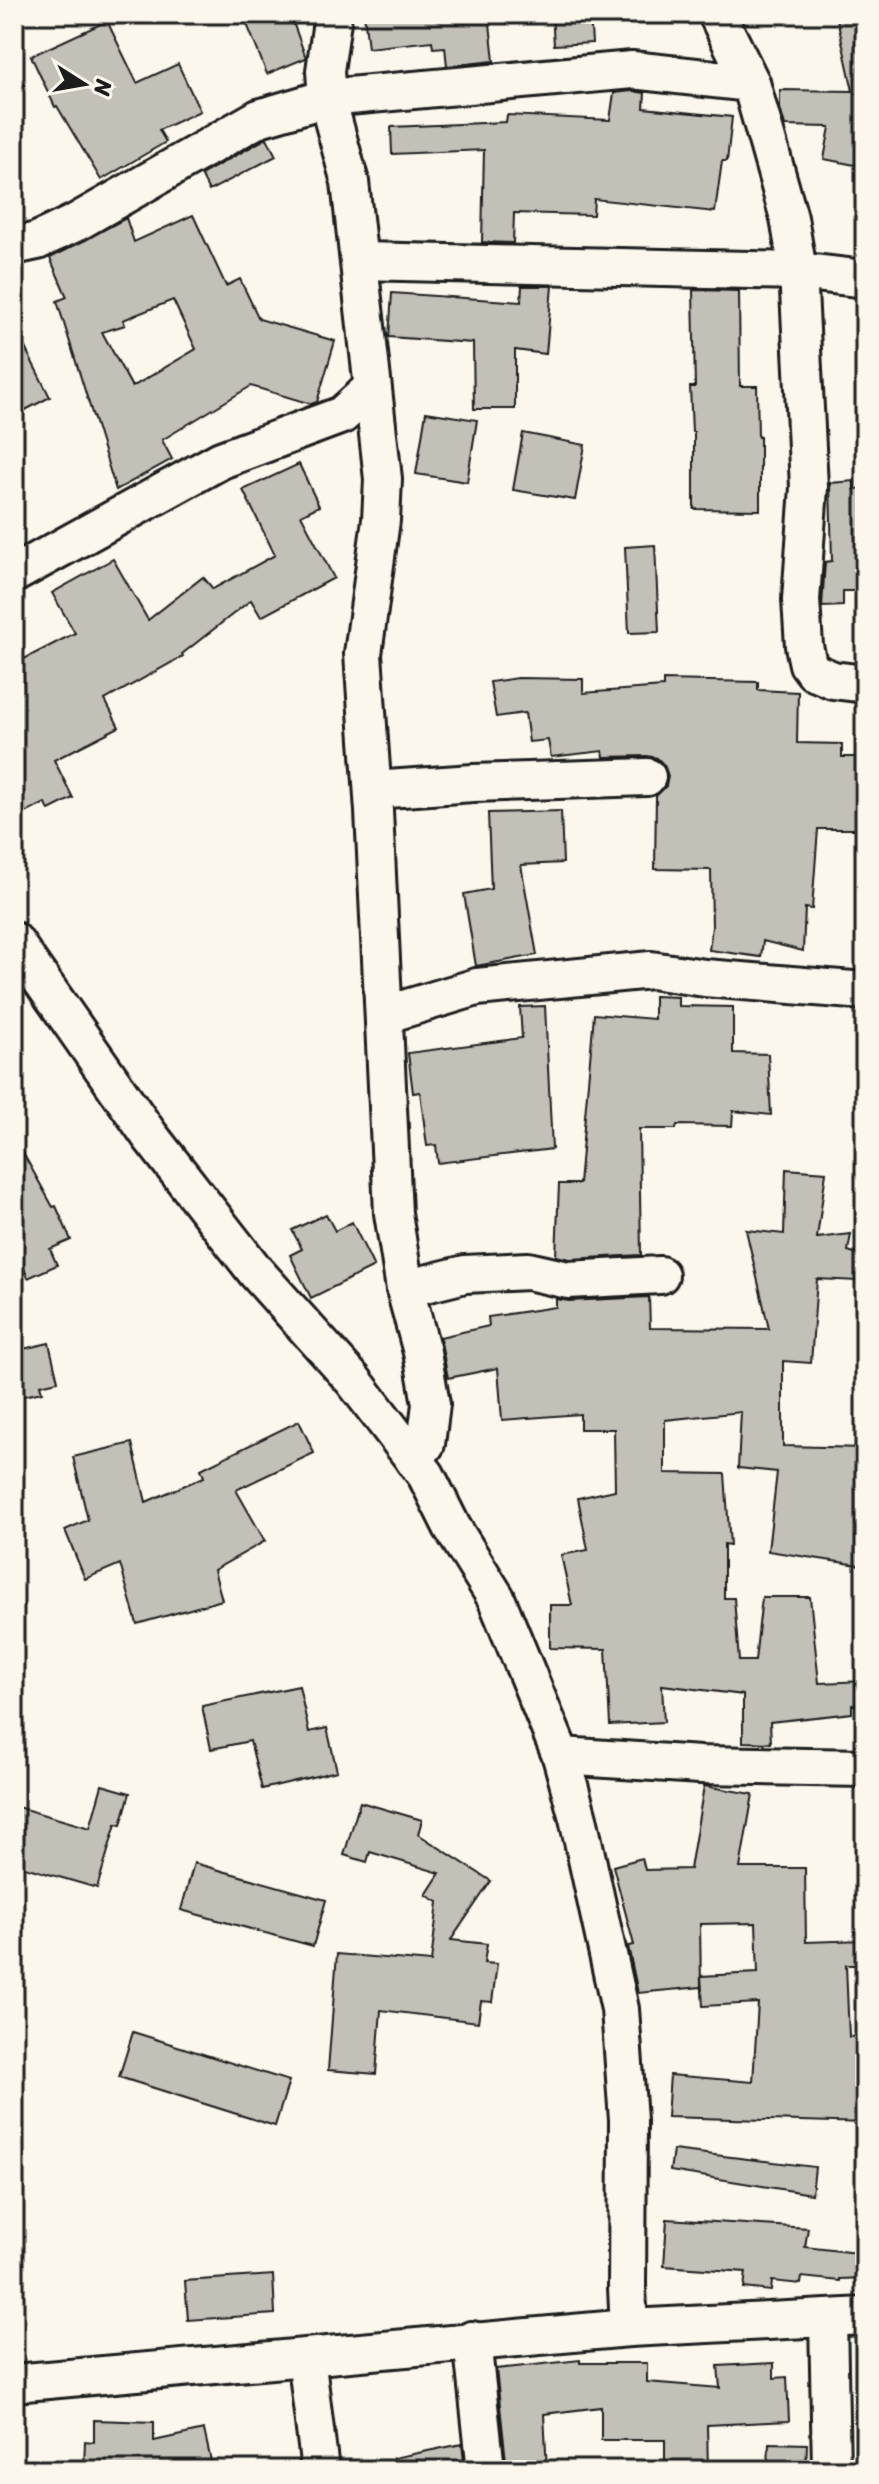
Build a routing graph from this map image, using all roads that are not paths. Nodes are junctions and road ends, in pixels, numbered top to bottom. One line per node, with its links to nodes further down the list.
1 (333, 14): 4 (street)
2 (717, 14): 3 (street)
3 (751, 83): 4 (street); 7 (street)
4 (327, 98): 5 (street); 6 (street)
5 (14, 246)
6 (360, 261): 7 (street); 9 (street)
7 (798, 271): 8 (street); 13 (street)
8 (865, 279)
9 (372, 388): 10 (street); 11 (street)
10 (342, 415): 11 (street); 12 (street)
11 (377, 430): 15 (street)
12 (14, 574)
13 (865, 684)
14 (647, 777): 15 (street)
15 (373, 790): 18 (street)
16 (14, 941): 21 (street)
17 (865, 991): 18 (street)
18 (384, 1015): 20 (street)
19 (660, 1275): 20 (street)
20 (405, 1289): 21 (street)
21 (414, 1460): 22 (street)
22 (561, 1756): 23 (street); 26 (street)
23 (865, 1768)
24 (865, 2316): 25 (street)
25 (828, 2318): 26 (street); 32 (street)
26 (629, 2328): 27 (street)
27 (472, 2340): 28 (street); 31 (street)
28 (306, 2357): 29 (street); 30 (street)
29 (14, 2383)
30 (320, 2470)
31 (486, 2470)
32 (831, 2470)

